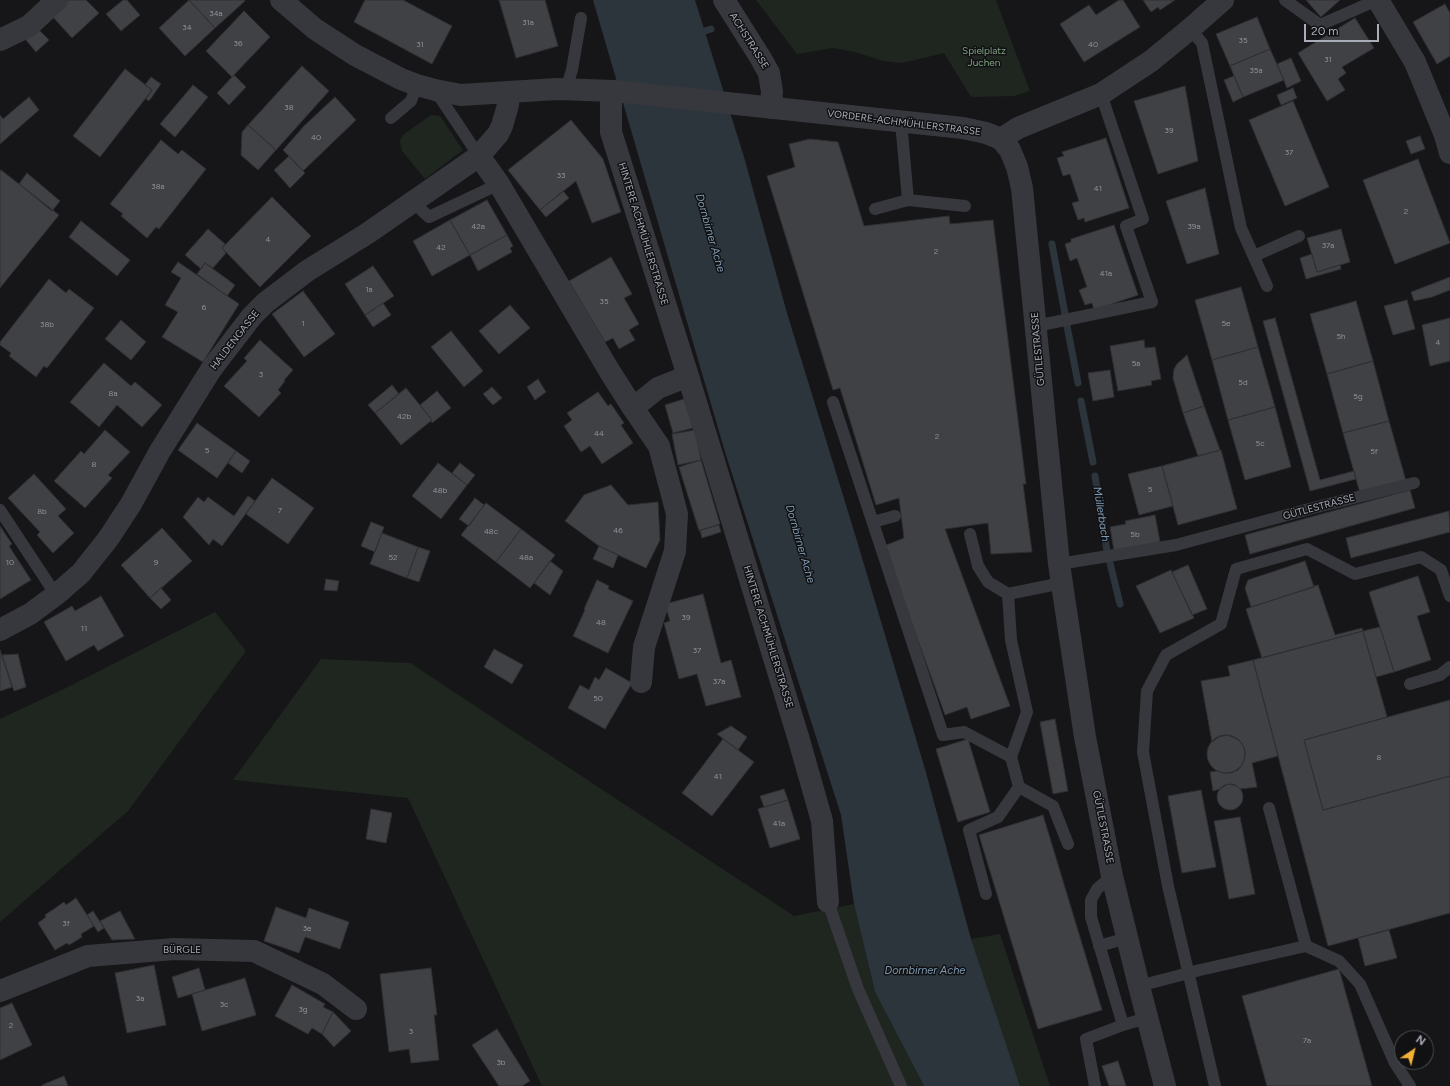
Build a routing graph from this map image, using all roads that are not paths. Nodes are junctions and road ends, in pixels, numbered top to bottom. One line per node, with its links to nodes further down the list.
1 (57, 0): 9 (street)
2 (281, 0): 10 (street)
3 (724, 0): 15 (street, ACHSTRASSE)
4 (1223, 0): 8 (street)
5 (1285, 0): 6 (lane)
6 (1378, 0): 19 (street)
7 (581, 18): 11 (lane)
8 (1190, 29): 14 (street); 27 (lane)
9 (0, 40)
10 (426, 88): 13 (street); 16 (lane); 20 (lane)
11 (566, 89): 12 (street, VORDERE-ACHMÜHLERSTRASSE); 13 (street, VORDERE-ACHMÜHLERSTRASSE)
12 (609, 91): 15 (street, VORDERE-ACHMÜHLERSTRASSE); 30 (street, HINTERE ACHMÜHLERSTRASSE)
13 (509, 92): 20 (street, HALDENGASSE)
14 (1101, 94): 18 (street); 29 (lane)
15 (771, 108): 17 (street, VORDERE-ACHMÜHLERSTRASSE)
16 (391, 118)
17 (901, 122): 18 (street, VORDERE-ACHMÜHLERSTRASSE); 22 (lane)
18 (1001, 139): 29 (street, GÜTLESTRASSE)
19 (1450, 153)
20 (479, 156): 21 (street); 23 (street, HALDENGASSE)
21 (499, 184): 23 (lane); 32 (street)
22 (908, 200): 24 (lane); 25 (lane)
23 (413, 202): 40 (street, HALDENGASSE)
24 (965, 206)
25 (875, 209)
26 (1299, 236): 27 (lane)
27 (1254, 256): 28 (lane)
28 (1267, 286)
29 (1036, 326): 38 (street, GÜTLESTRASSE)
30 (688, 376): 32 (street); 52 (street, HINTERE ACHMÜHLERSTRASSE)
31 (833, 402): 36 (lane)
32 (633, 408): 44 (street)
33 (1414, 482): 38 (lane, GÜTLESTRASSE)
34 (0, 510): 40 (lane)
35 (895, 516): 36 (lane)
36 (873, 522): 46 (lane)
37 (970, 534): 39 (lane)
38 (1060, 574): 39 (lane); 50 (street, GÜTLESTRASSE)
39 (1008, 594): 46 (lane)
40 (56, 595): 42 (street, HALDENGASSE)
41 (1450, 596): 56 (lane)
42 (0, 630)
43 (1450, 667): 45 (lane)
44 (641, 682)
45 (1410, 684)
46 (1011, 757): 47 (lane)
47 (1019, 787): 49 (lane); 51 (lane)
48 (1269, 808): 55 (lane)
49 (1068, 844)
50 (1112, 876): 53 (street, GÜTLESTRASSE); 54 (lane)
51 (986, 894)
52 (828, 902): 62 (lane)
53 (1127, 938): 54 (lane); 57 (street, GÜTLESTRASSE)
54 (1099, 946): 61 (lane)
55 (1306, 946): 56 (lane); 66 (lane)
56 (1188, 974): 57 (lane); 65 (lane)
57 (1139, 986): 60 (street, GÜTLESTRASSE)
58 (0, 990): 59 (street, BÜRGLE)
59 (356, 1009)
60 (1147, 1018): 61 (lane); 64 (street, GÜTLESTRASSE)
61 (1123, 1025): 63 (lane)
62 (901, 1086)
63 (1095, 1086)
64 (1165, 1086)
65 (1215, 1086)
66 (1410, 1086)

